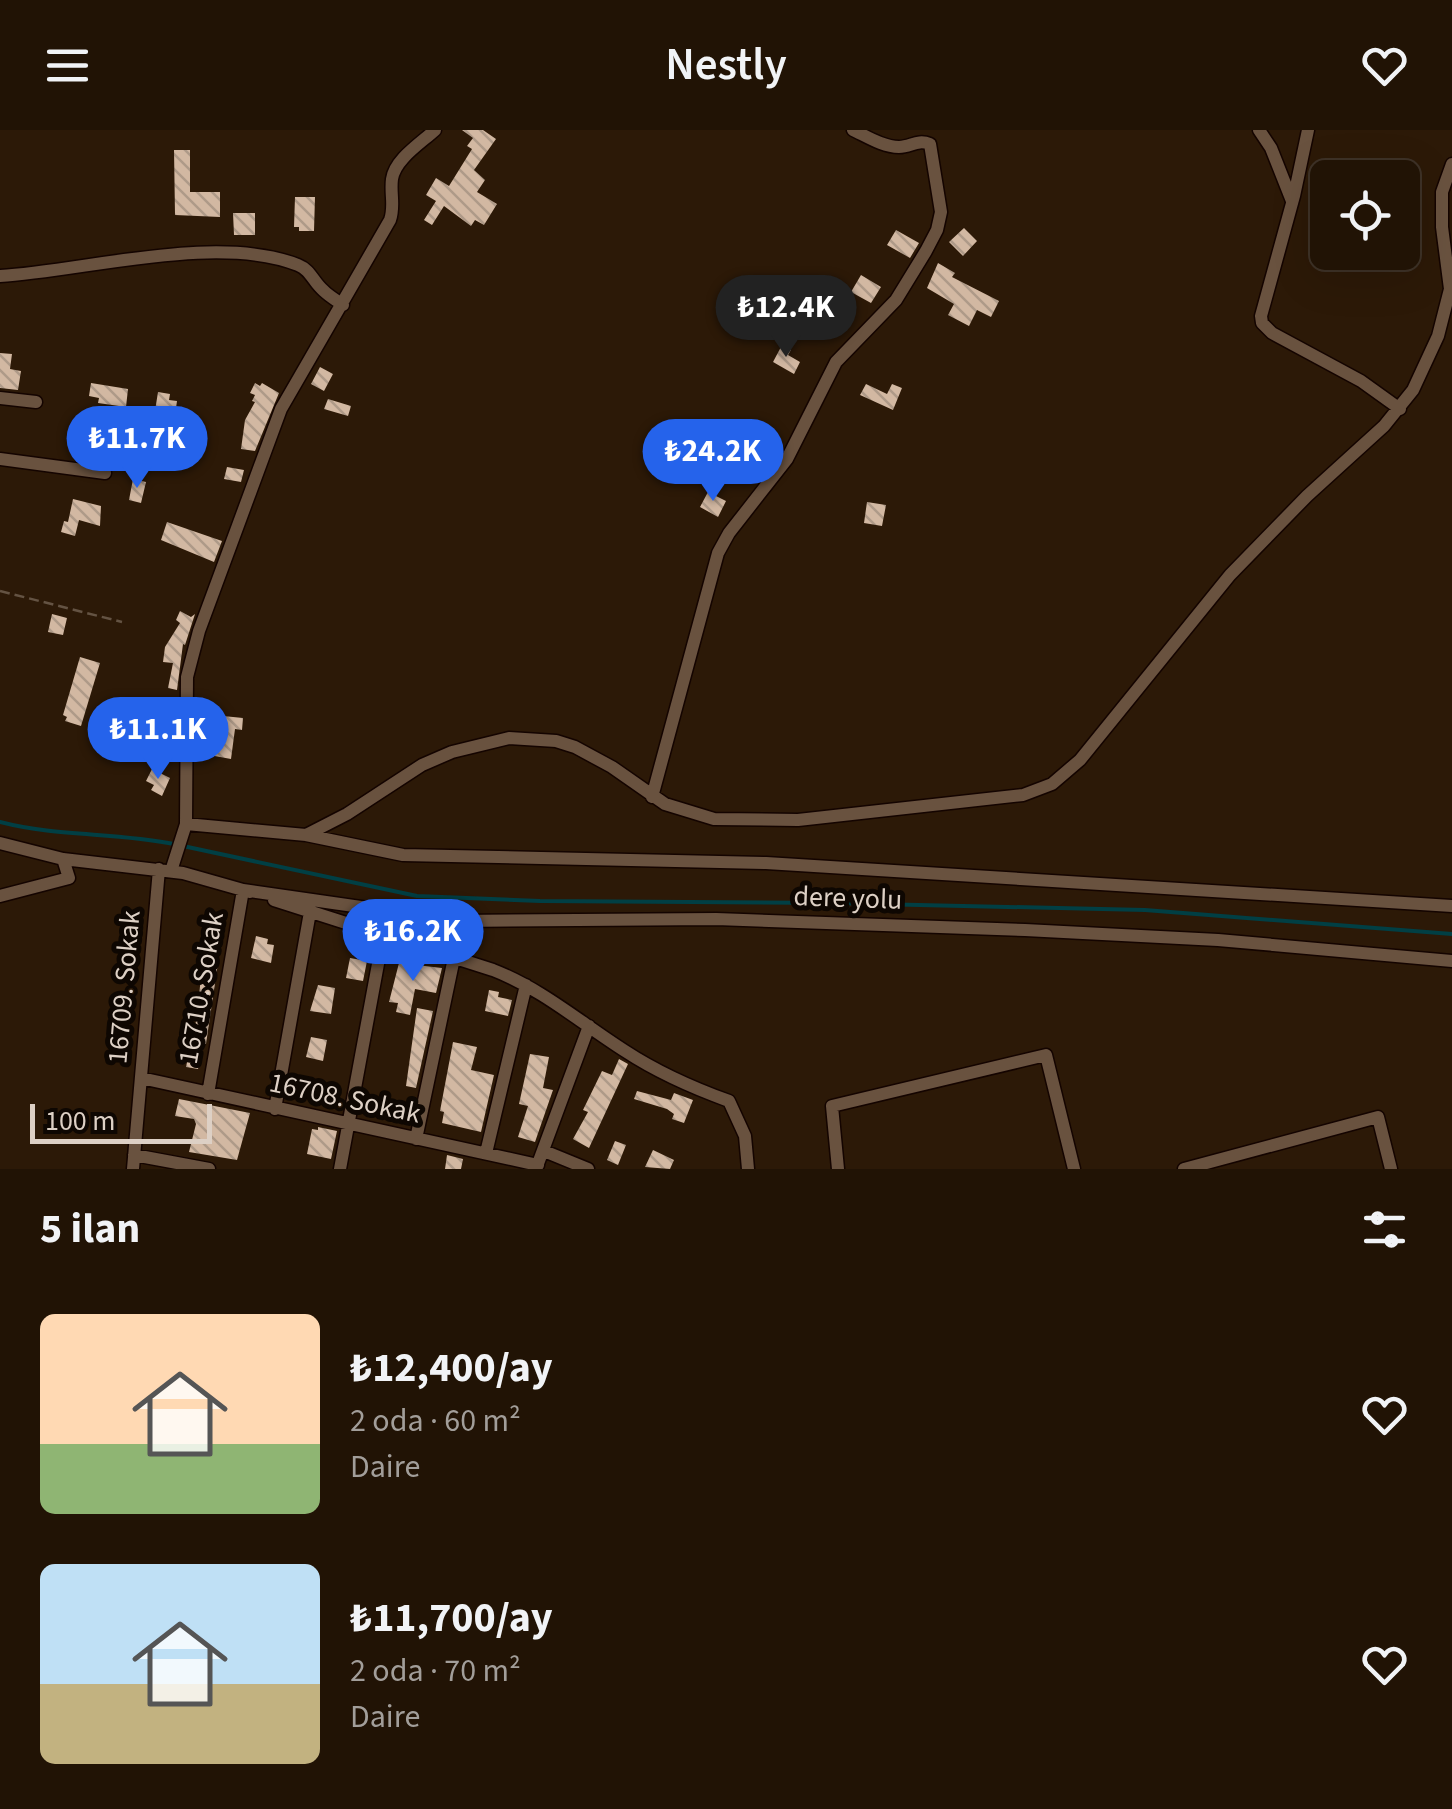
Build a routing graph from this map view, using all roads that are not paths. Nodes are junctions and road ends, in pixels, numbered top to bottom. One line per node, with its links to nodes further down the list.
1 (436, 130): 8 (street, 16709. Sokak)
2 (852, 130): 14 (street)
3 (1259, 130): 6 (street)
4 (1308, 130): 6 (street)
5 (1452, 164): 11 (street)
6 (1292, 201): 11 (street)
7 (0, 276): 8 (street)
8 (342, 305): 15 (street, 16709. Sokak)
9 (0, 398): 10 (street)
10 (36, 402)
11 (1400, 408): 14 (street)
12 (0, 459): 13 (street)
13 (104, 473)
14 (652, 797): 16 (street)
15 (184, 828): 16 (street); 19 (street, 16709. Sokak)
16 (306, 835): 22 (street)
17 (0, 843): 18 (street)
18 (63, 859): 19 (street); 21 (street)
19 (165, 870): 20 (street); 29 (street, 16709. Sokak)
20 (243, 890): 23 (street); 26 (street, dere yolu); 30 (street, 16710. Sokak)
21 (0, 896)
22 (1452, 906)
23 (310, 912): 24 (street); 31 (street)
24 (384, 937): 25 (street); 32 (street)
25 (454, 958): 27 (street); 33 (street)
26 (1452, 961)
27 (526, 985): 28 (street); 34 (street)
28 (589, 1026): 36 (street); 41 (street)
29 (141, 1078): 30 (street, 16708. Sokak); 35 (street, 16709. Sokak)
30 (208, 1094): 31 (street, 16708. Sokak)
31 (275, 1108): 32 (street, 16708. Sokak)
32 (348, 1123): 33 (street, 16708. Sokak); 39 (street)
33 (416, 1139): 34 (street, 16708. Sokak)
34 (486, 1152): 36 (street, 16708. Sokak)
35 (134, 1162): 38 (street)
36 (539, 1162): 40 (street, 16708. Sokak)
37 (1215, 1165): 44 (street); 45 (street)
38 (209, 1169)
39 (340, 1169)
40 (588, 1169)
41 (748, 1169)
42 (838, 1169): 43 (street)
43 (1074, 1169)
44 (1184, 1169)
45 (1391, 1169)

